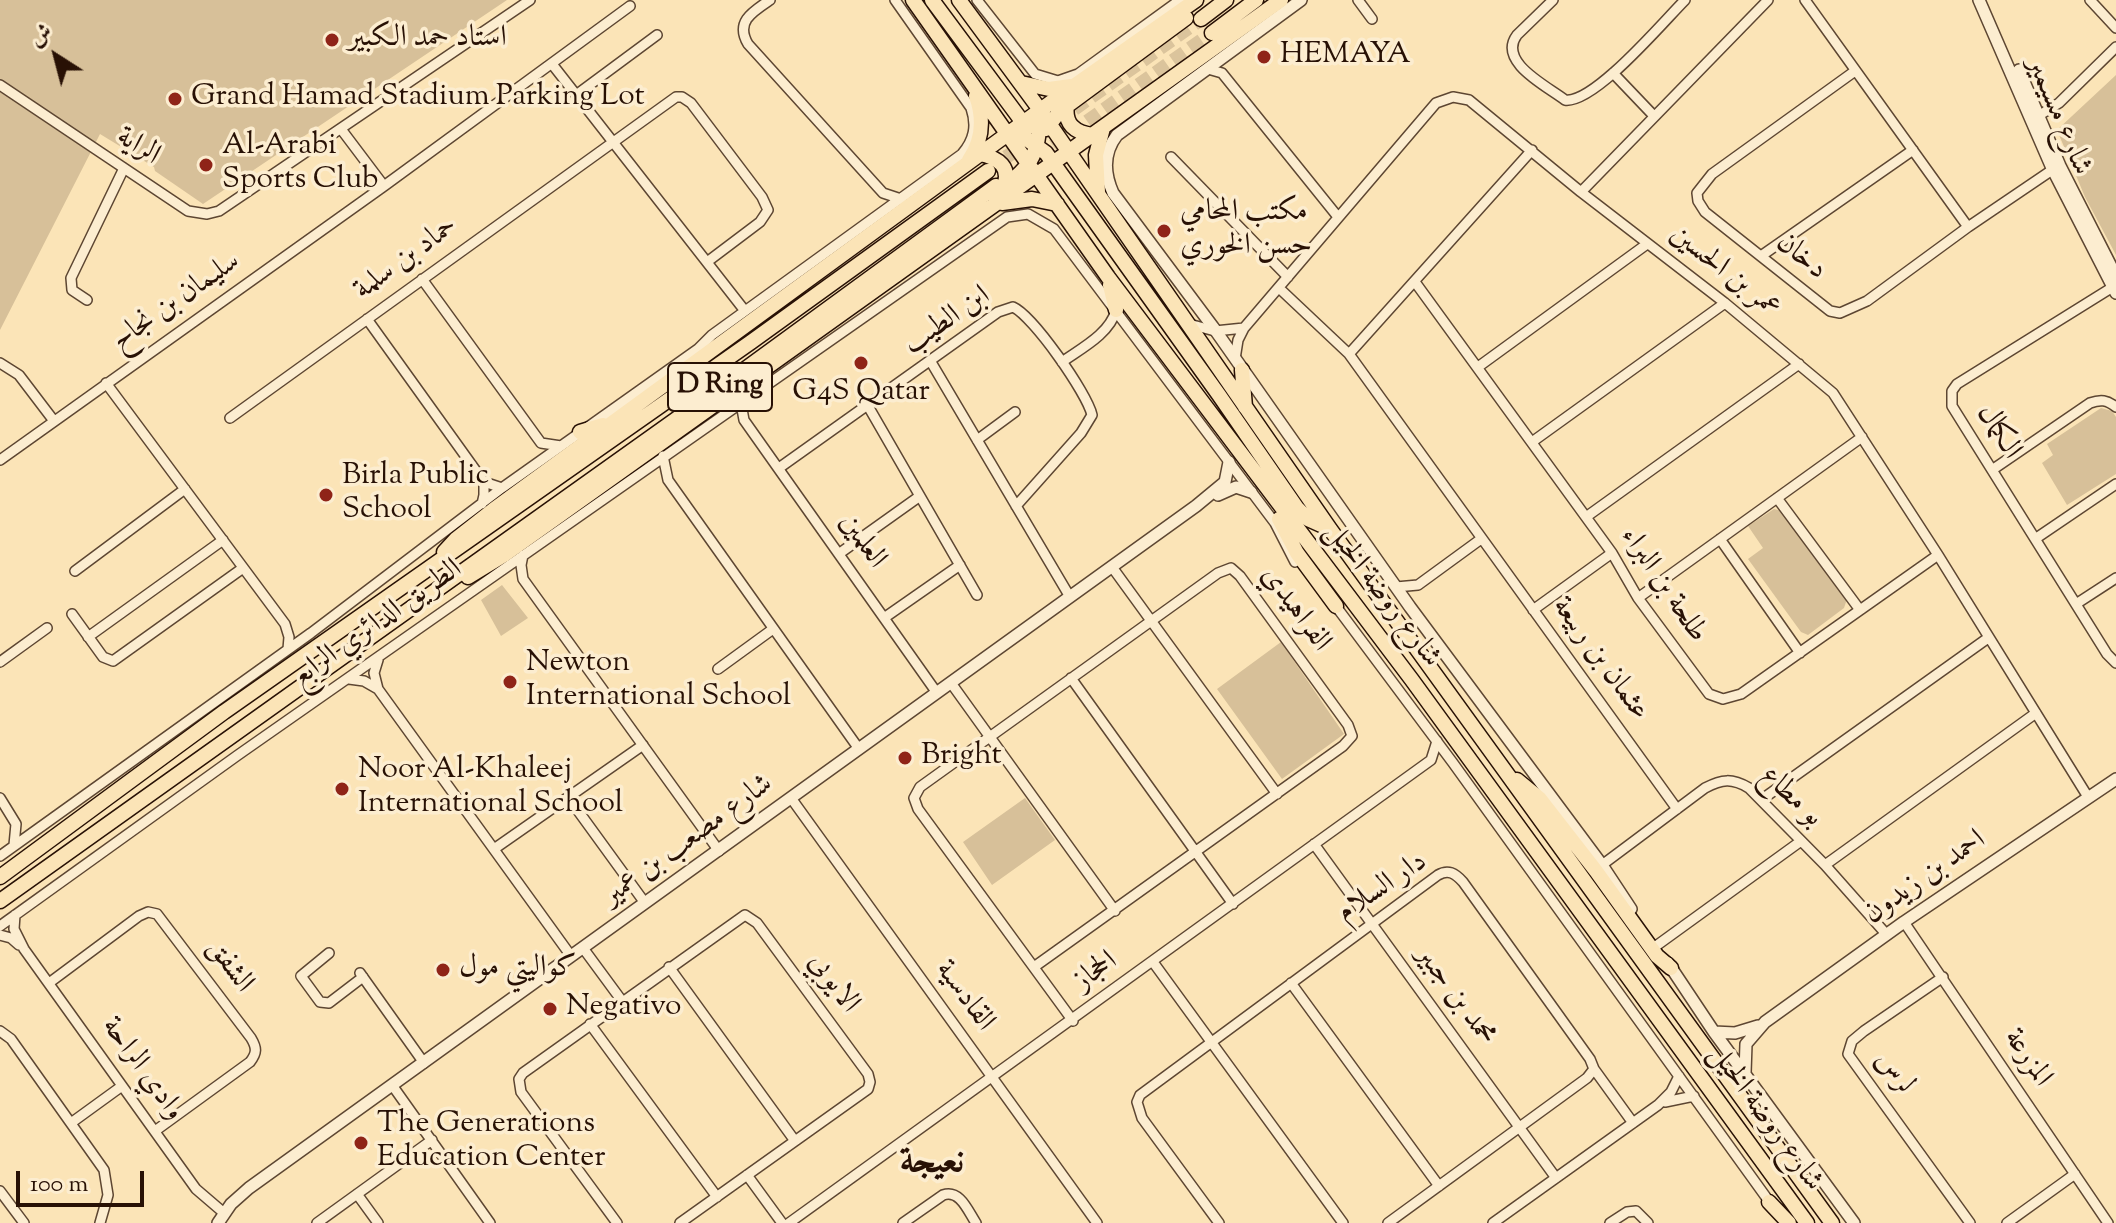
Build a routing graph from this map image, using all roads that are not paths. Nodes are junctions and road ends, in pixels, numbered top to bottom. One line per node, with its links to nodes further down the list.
1 (530, 0): 49 (street, الراية)
2 (770, 0): 68 (street)
3 (895, 0): 69 (street)
4 (913, 0): 39 (main road, شارع روضة الخيل)
5 (932, 0): 48 (main road)
6 (959, 0): 40 (main road, شارع روضة الخيل)
7 (977, 0): 25 (street)
8 (1163, 0): 9 (street); 25 (street)
9 (1179, 0): 25 (street)
10 (1196, 0): 41 (main road, D Ring)
11 (1203, 0): 44 (main road)
12 (1226, 0): 26 (main road)
13 (1256, 0): 29 (main road)
14 (1281, 0): 34 (main road, D Ring)
15 (1301, 0): 32 (street)
16 (1358, 0): 27 (street)
17 (1553, 0): 38 (street)
18 (1685, 0): 38 (street)
19 (1768, 0): 45 (street)
20 (1805, 0): 36 (street)
21 (1979, 0): 47 (street, شارع مسيمير)
22 (1987, 0): 47 (street, شارع مسيمير)
23 (2090, 0): 28 (street)
24 (630, 6): 33 (street, سليمان بن نجاح)
25 (1161, 13)
26 (1201, 19)
27 (1372, 19)
28 (2116, 28)
29 (1212, 33)
30 (657, 35): 43 (street)
31 (2116, 47): 47 (street)
32 (1222, 59): 35 (street); 37 (street)
33 (552, 64): 43 (street); 65 (street, سليمان بن نجاح)
34 (1189, 67): 35 (street); 50 (main road, D Ring)
35 (1208, 69): 37 (street); 97 (street, شارع روضة الخيل)
36 (1855, 71): 55 (street); 79 (street, دخان)
37 (1222, 73): 74 (street)
38 (1613, 73): 45 (street)
39 (970, 81): 51 (main road, شارع روضة الخيل); 62 (main road)
40 (1020, 83): 41 (main road); 46 (main road, شارع روضة الخيل)
41 (1079, 83): 46 (main road, D Ring)
42 (0, 85): 61 (street, الراية)
43 (576, 95): 52 (street)
44 (1067, 105): 46 (main road); 50 (main road)
45 (1654, 116): 67 (street)
46 (1044, 117): 48 (main road, D Ring); 53 (main road); 56 (main road, شارع روضة الخيل)
47 (2035, 118): 60 (street, شارع مسيمير)
48 (1022, 124): 51 (main road, D Ring); 53 (main road)
49 (341, 129): 61 (street, الراية); 65 (street)
50 (1098, 132): 56 (main road, D Ring); 70 (main road)
51 (1008, 134): 53 (main road); 57 (main road, D Ring); 63 (main road, شارع روضة الخيل)
52 (613, 141): 80 (street); 80 (street, حماد بن سلمة); 83 (street, حماد بن سلمة)
53 (1040, 142): 56 (main road); 59 (main road); 63 (main road)
54 (1532, 150): 67 (street, عمر بن الحسين); 74 (street, عمر بن الحسين); 84 (street)
55 (1913, 150): 76 (street); 79 (street)
56 (1068, 153): 59 (main road, D Ring); 70 (main road, شارع روضة الخيل)
57 (980, 154): 62 (main road, D Ring); 66 (main road)
58 (1171, 157): 82 (street)
59 (1054, 164): 63 (main road, D Ring); 146 (main road)
60 (2056, 167): 76 (street, دخان); 85 (street, شارع مسيمير)
61 (124, 168): 87 (street)
62 (958, 170): 75 (main road, D Ring)
63 (1033, 170): 66 (main road); 71 (main road, D Ring); 72 (main road, شارع روضة الخيل)
64 (988, 171): 156 (main road, الطريق الدائري الرابع / D Ring)
65 (384, 186): 109 (street, سليمان بن نجاح)
66 (1000, 186): 89 (main road); 164 (main road, الطريق الدائري الرابع / D Ring)
67 (1581, 192): 78 (street, عمر بن الحسين)
68 (883, 193): 69 (street); 75 (street)
69 (901, 199): 75 (street)
70 (1101, 200): 93 (main road, شارع روضة الخيل)
71 (998, 203): 72 (main road); 89 (main road, D Ring)
72 (1057, 204): 81 (main road, شارع روضة الخيل)
73 (1028, 214): 90 (street, شارع روضة الخيل); 110 (street, الطريق الدائري الرابع)
74 (1338, 217): 82 (street, عمر بن الحسين)
75 (884, 218): 77 (main road); 100 (main road, D Ring)
76 (1968, 227): 79 (street, دخان)
77 (856, 231): 91 (street, الطريق الدائري الرابع)
78 (1647, 244): 88 (street, عمر بن الحسين); 107 (street)
79 (1761, 256)
80 (707, 262): 91 (street)
81 (1108, 277): 90 (main road); 99 (main road, شارع روضة الخيل)
82 (1288, 277): 86 (street, عمر بن الحسين)
83 (422, 279): 92 (street, حماد بن سلمة); 124 (street)
84 (1415, 282): 101 (street); 107 (street, طلحة بن البراء)
85 (2115, 285): 131 (street, الكمال)
86 (1279, 288): 95 (street, عمر بن الحسين); 101 (street, عثمان بن ربيعة)
87 (87, 300)
88 (1725, 303): 105 (street, عمر بن الحسين); 123 (street)
89 (855, 306): 108 (main road, D Ring)
90 (1116, 310): 96 (street, شارع روضة الخيل); 98 (street)
91 (745, 311): 94 (street, الطريق الدائري الرابع)
92 (367, 319): 116 (street, حماد بن سلمة); 135 (street)
93 (1185, 322): 97 (street); 112 (main road, شارع روضة الخيل)
94 (723, 327): 100 (main road); 120 (street, الطريق الدائري الرابع)
95 (1244, 328): 97 (street); 106 (street, عمر بن الحسين)
96 (1131, 330): 98 (street); 99 (street); 127 (street, شارع روضة الخيل)
97 (1215, 331): 106 (street, شارع روضة الخيل)
98 (1100, 334): 103 (street)
99 (1152, 336): 127 (main road, شارع روضة الخيل)
100 (714, 349): 119 (main road, D Ring)
101 (1349, 354): 147 (street, عثمان بن ربيعة)
102 (931, 362): 103 (street, ابن الطيب); 111 (street, ابن الطيب); 122 (street)
103 (1062, 362): 143 (street, ابن الطيب)
104 (0, 363): 118 (street)
105 (1799, 364): 121 (street, عمر بن الحسين); 145 (street)
106 (1239, 365): 112 (main road); 165 (street, شارع روضة الخيل)
107 (1478, 367): 123 (street, طلحة بن البراء)
108 (760, 372): 110 (main road); 133 (main road)
109 (106, 383): 118 (street, سليمان بن نجاح); 138 (street)
110 (745, 400): 115 (street, الطريق الدائري الرابع); 117 (street)
111 (868, 406): 130 (street, ابن الطيب); 140 (street)
112 (1245, 407): 146 (main road, شارع روضة الخيل)
113 (2116, 407): 131 (street)
114 (1015, 412): 122 (street)
115 (724, 414): 117 (street); 126 (street, الطريق الدائري الرابع)
116 (230, 418)
117 (744, 420): 130 (street, العلمين)
118 (54, 421): 128 (street, سليمان بن نجاح)
119 (614, 421): 120 (main road); 156 (main road, D Ring)
120 (580, 432): 125 (street, الطريق الدائري الرابع)
121 (1862, 437): 141 (street); 154 (street, عمر بن الحسين)
122 (977, 440): 143 (street)
123 (1532, 442): 145 (street, طلحة بن البراء)
124 (541, 443): 125 (street); 129 (street)
125 (561, 446): 129 (street, الطريق الدائري الرابع)
126 (663, 456): 132 (street, الطريق الدائري الرابع); 134 (street)
127 (1233, 456): 139 (street, شارع روضة الخيل); 144 (street, شارع مصعب بن عمير); 170 (main road); 296 (main road, شارع روضة الخيل)
128 (0, 460)
129 (539, 462): 137 (street, الطريق الدائري الرابع)
130 (779, 468): 151 (street, العلمين)
131 (1992, 470): 149 (street, الكمال)
132 (638, 474): 133 (main road); 134 (street); 153 (street, الطريق الدائري الرابع)
133 (610, 479): 164 (main road)
134 (668, 480): 179 (street)
135 (484, 482): 137 (street); 142 (street)
136 (2116, 484): 149 (street)
137 (502, 488): 142 (street, الطريق الدائري الرابع)
138 (185, 489): 150 (street); 159 (street)
139 (1251, 492): 144 (street, شارع مصعب بن عمير); 170 (street, شارع روضة الخيل)
140 (920, 496): 151 (street); 155 (street)
141 (1777, 498): 148 (street); 173 (street)
142 (482, 504): 180 (street, الطريق الدائري الرابع)
143 (1016, 506): 167 (street)
144 (1196, 506): 157 (street, شارع مصعب بن عمير)
145 (1586, 517): 152 (street, طلحة بن البراء)
146 (1330, 529): 201 (main road, شارع روضة الخيل)
147 (1481, 539): 163 (street); 172 (street, عثمان بن ربيعة)
148 (1720, 539): 168 (street); 184 (street)
149 (2035, 539): 169 (street, الكمال)
150 (223, 540): 158 (street); 181 (street)
151 (840, 553): 175 (street, العلمين)
152 (1612, 553): 168 (street, طلحة بن البراء); 172 (street)
153 (523, 555): 160 (street, الطريق الدائري الرابع); 162 (street)
154 (1938, 555): 173 (street, طلحة بن البراء); 182 (street, عمر بن الحسين)
155 (960, 565): 166 (street); 175 (street)
156 (435, 566): 215 (main road, الطريق الدائري الرابع / D Ring)
157 (1112, 567): 167 (street, شارع مصعب بن عمير); 176 (street)
158 (243, 568): 177 (street); 181 (street)
159 (75, 571)
160 (499, 571): 162 (street); 185 (street, الطريق الدائري الرابع)
161 (2116, 578): 169 (street)
162 (523, 579): 197 (street)
163 (1418, 585): 165 (street); 171 (street)
164 (441, 587): 224 (main road, الطريق الدائري الرابع / D Ring)
165 (1396, 587): 171 (street, شارع روضة الخيل)
166 (977, 595)
167 (1070, 597): 191 (street, شارع مصعب بن عمير)
168 (1638, 598): 184 (street, طلحة بن البراء)
169 (2076, 604): 187 (street, الكمال)
170 (1336, 606): 196 (street, شارع روضة الخيل)
171 (1410, 607): 220 (street, شارع روضة الخيل)
172 (1533, 610): 209 (street, عثمان بن ربيعة)
173 (1860, 610): 184 (street, طلحة بن البراء)
174 (72, 614): 181 (street)
175 (884, 618): 193 (street, العلمين)
176 (1151, 620): 189 (street, الفراهيدي); 203 (street); 203 (street, الفراهيدي)
177 (285, 624): 180 (street); 183 (street)
178 (47, 628): 186 (street)
179 (773, 629): 188 (street); 198 (street)
180 (311, 633): 183 (street, الطريق الدائري الرابع)
181 (88, 637)
182 (1988, 638): 194 (street, عمر بن الحسين); 208 (street)
183 (288, 649): 211 (street, الطريق الدائري الرابع)
184 (1800, 653)
185 (379, 658): 190 (street, الطريق الدائري الرابع); 192 (street)
186 (0, 662)
187 (2116, 663)
188 (718, 669)
189 (1071, 678): 195 (street, الفراهيدي); 218 (street)
190 (349, 679): 192 (street); 228 (street, الطريق الدائري الرابع)
191 (951, 683): 193 (street, شارع مصعب بن عمير); 195 (street)
192 (378, 689): 216 (street)
193 (937, 693): 198 (street, شارع مصعب بن عمير)
194 (2036, 713): 205 (street, عمر بن الحسين); 221 (street)
195 (989, 737): 227 (street); 241 (street, الفراهيدي)
196 (1437, 741): 199 (street); 200 (street, شارع روضة الخيل)
197 (643, 745): 204 (street); 217 (street)
198 (859, 749): 207 (street, شارع مصعب بن عمير)
199 (1431, 760): 200 (street); 213 (street, الحجاز)
200 (1453, 763): 256 (street, شارع روضة الخيل)
201 (1509, 776): 242 (main road); 297 (main road, شارع روضة الخيل)
202 (2116, 779): 205 (street, احمد بن زيدون)
203 (1277, 794): 218 (street, الفراهيدي)
204 (568, 797): 216 (street); 225 (street)
205 (2088, 797): 229 (street, احمد بن زيدون)
206 (0, 798): 210 (street)
207 (791, 798): 217 (street, شارع مصعب بن عمير); 257 (street, القادسية)
208 (1761, 800): 209 (street, بو مطاع); 212 (street, بو مطاع)
209 (1677, 809): 220 (street, بو مطاع)
210 (13, 817): 211 (street); 214 (street)
211 (41, 826): 214 (street, الطريق الدائري الرابع)
212 (1801, 841): 221 (street, بو مطاع); 234 (street)
213 (1314, 844): 226 (street, الحجاز); 230 (street, محمد بن جبير)
214 (14, 846): 219 (street, الطريق الدائري الرابع)
215 (39, 848): 222 (main road); 223 (main road, الطريق الدائري الرابع / D Ring)
216 (494, 849): 238 (street)
217 (719, 851): 225 (street, شارع مصعب بن عمير)
218 (1196, 852): 226 (street); 227 (street, الفراهيدي)
219 (0, 856)
220 (1602, 865): 234 (street, شارع روضة الخيل)
221 (1825, 865): 233 (street, بو مطاع)
222 (0, 870)
223 (0, 877)
224 (3, 900)
225 (645, 903): 235 (street, شارع مصعب بن عمير)
226 (1233, 904): 239 (street, الحجاز)
227 (1115, 911): 241 (street, الفراهيدي)
228 (15, 915): 231 (street, الطريق الدائري الرابع); 236 (street, وادي الراحة)
229 (1904, 922): 233 (street, احمد بن زيدون); 243 (street, المزرعة)
230 (1371, 924): 245 (street, دار السلام); 254 (street, دار السلام); 264 (street, محمد بن جبير)
231 (0, 926)
232 (0, 935): 236 (street, وادي الراحة)
233 (1887, 935): 248 (street, احمد بن زيدون)
234 (1656, 946): 242 (street, شارع روضة الخيل)
235 (583, 948): 238 (street, شارع مصعب بن عمير); 246 (street)
236 (24, 949): 244 (street, وادي الراحة)
237 (329, 953): 253 (street)
238 (571, 956): 253 (street, شارع مصعب بن عمير)
239 (1153, 962): 247 (street, الحجاز); 252 (street)
240 (669, 967): 246 (street, الايوبي); 267 (street); 267 (street, الايوبي)
241 (1034, 967): 247 (street, الفراهيدي)
242 (1671, 968): 251 (street, شارع روضة الخيل)
243 (1943, 977): 268 (street, المزرعة); 299 (street, لرس)
244 (49, 983): 259 (street, وادي الراحة); 265 (street, الشفق)
245 (1291, 983): 252 (street, دار السلام); 271 (street)
246 (622, 1001): 249 (street, الايوبي)
247 (1073, 1021): 257 (street, الحجاز)
248 (1765, 1022): 251 (street, احمد بن زيدون); 255 (street, احمد بن زيدون)
249 (590, 1024): 274 (street); 282 (street, الايوبي)
250 (0, 1031): 262 (street)
251 (1714, 1032): 255 (street, شارع روضة الخيل)
252 (1212, 1041): 289 (street, دار السلام); 290 (street)
253 (424, 1063): 258 (street, شارع مصعب بن عمير)
254 (1594, 1069): 263 (street); 264 (street)
255 (1745, 1073): 298 (street, شارع روضة الخيل)
256 (1679, 1076): 260 (street, شارع روضة الخيل); 261 (street)
257 (992, 1079): 285 (street, الحجاز); 288 (street, القادسية)
258 (392, 1085): 266 (street); 276 (street, شارع مصعب بن عمير)
259 (122, 1086): 262 (street); 265 (street, وادي الراحة)
260 (1694, 1096): 261 (street); 275 (street, شارع روضة الخيل)
261 (1658, 1105): 263 (street)
262 (71, 1123): 278 (street)
263 (1633, 1123): 270 (street)
264 (1520, 1129): 270 (street, محمد بن جبير); 271 (street)
265 (155, 1131): 276 (street, وادي الراحة)
266 (432, 1140): 273 (street); 281 (street)
267 (795, 1141): 269 (street, الايوبي)
268 (2075, 1174): 300 (street); 301 (street, المزرعة)
269 (747, 1175): 274 (street, الايوبي); 284 (street)
270 (1556, 1178): 292 (street)
271 (1439, 1186): 291 (street)
272 (0, 1191): 277 (street)
273 (357, 1194): 279 (street); 280 (street)
274 (717, 1197): 283 (street, الايوبي)
275 (1769, 1202): 295 (main road)
276 (221, 1218)
277 (24, 1223)
278 (100, 1223)
279 (317, 1223)
280 (378, 1223)
281 (490, 1223)
282 (617, 1223)
283 (680, 1223)
284 (782, 1223)
285 (789, 1223)
286 (903, 1223): 287 (street)
287 (976, 1223)
288 (1097, 1223)
289 (1219, 1223)
290 (1343, 1223)
291 (1388, 1223)
292 (1493, 1223)
293 (1610, 1223): 294 (street)
294 (1648, 1223)
295 (1786, 1223)
296 (1807, 1223)
297 (1832, 1223)
298 (1854, 1223)
299 (1970, 1223)
300 (2007, 1223)
301 (2108, 1223)

